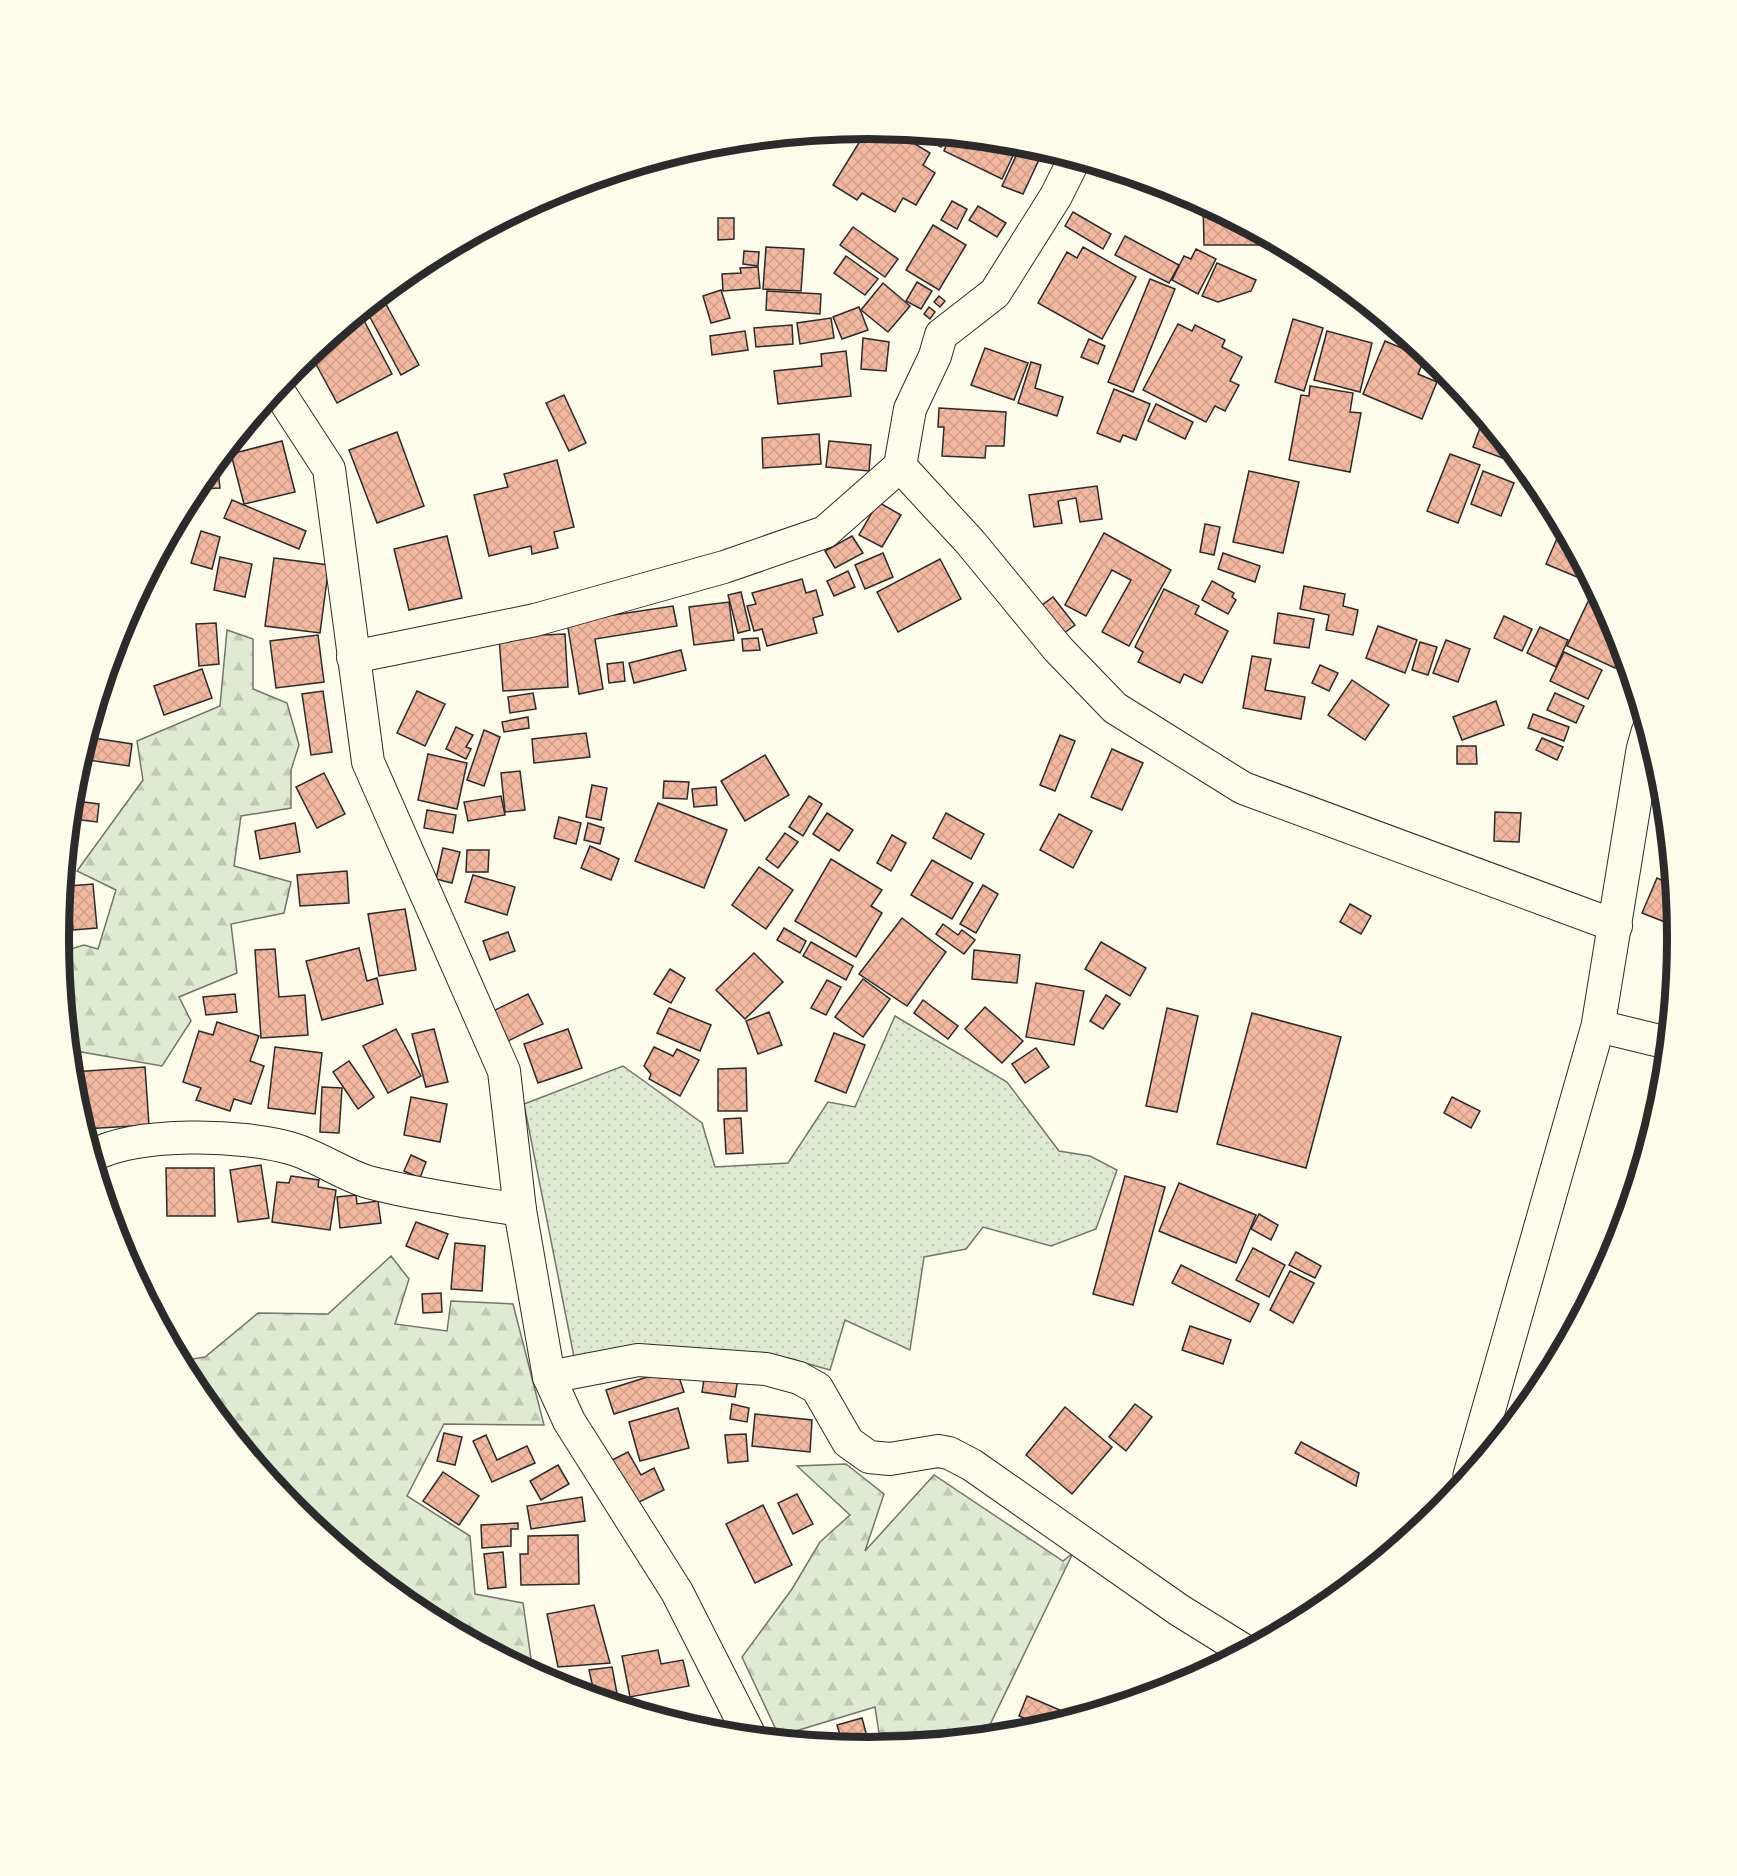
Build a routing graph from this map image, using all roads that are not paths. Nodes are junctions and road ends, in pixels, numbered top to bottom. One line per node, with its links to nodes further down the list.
1 (1071, 165): 3 (street)
2 (281, 396): 4 (street)
3 (900, 466): 4 (street); 6 (street)
4 (353, 657): 10 (street)
5 (1644, 745): 6 (main road)
6 (1616, 926): 7 (main road)
7 (1598, 1026): 8 (street); 12 (main road)
8 (1661, 1041)
9 (98, 1152): 10 (street)
10 (520, 1210): 11 (street)
11 (549, 1377): 13 (street); 14 (street)
12 (1474, 1460)
13 (1238, 1646)
14 (746, 1728)

